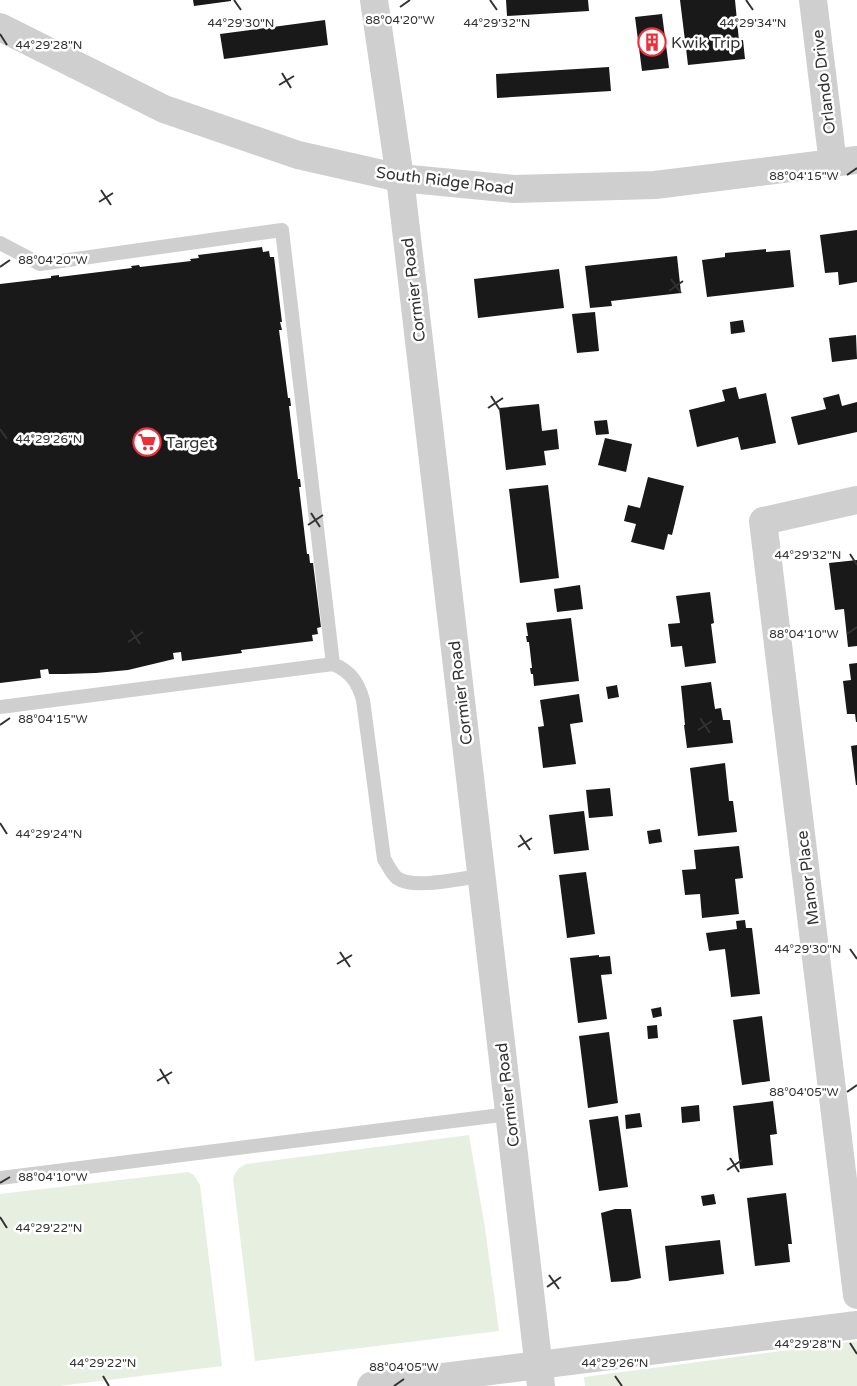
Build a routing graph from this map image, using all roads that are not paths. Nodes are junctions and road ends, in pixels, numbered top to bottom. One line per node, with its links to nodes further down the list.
1 (374, 0): 5 (street, Cormier Road)
2 (813, 0): 4 (street, Orlando Drive)
3 (0, 27): 5 (street, South Ridge Road)
4 (845, 162): 5 (street, South Ridge Road)
5 (400, 178): 10 (street, Cormier Road)
6 (0, 243): 8 (lane)
7 (857, 500): 13 (street, Manor Place)
8 (333, 664): 9 (lane); 10 (lane)
9 (0, 708)
10 (482, 876): 11 (street, Cormier Road)
11 (509, 1114): 12 (lane); 15 (street, Cormier Road)
12 (0, 1178)
13 (857, 1295)
14 (857, 1325): 15 (street)
15 (540, 1376): 16 (street)
16 (371, 1386)

